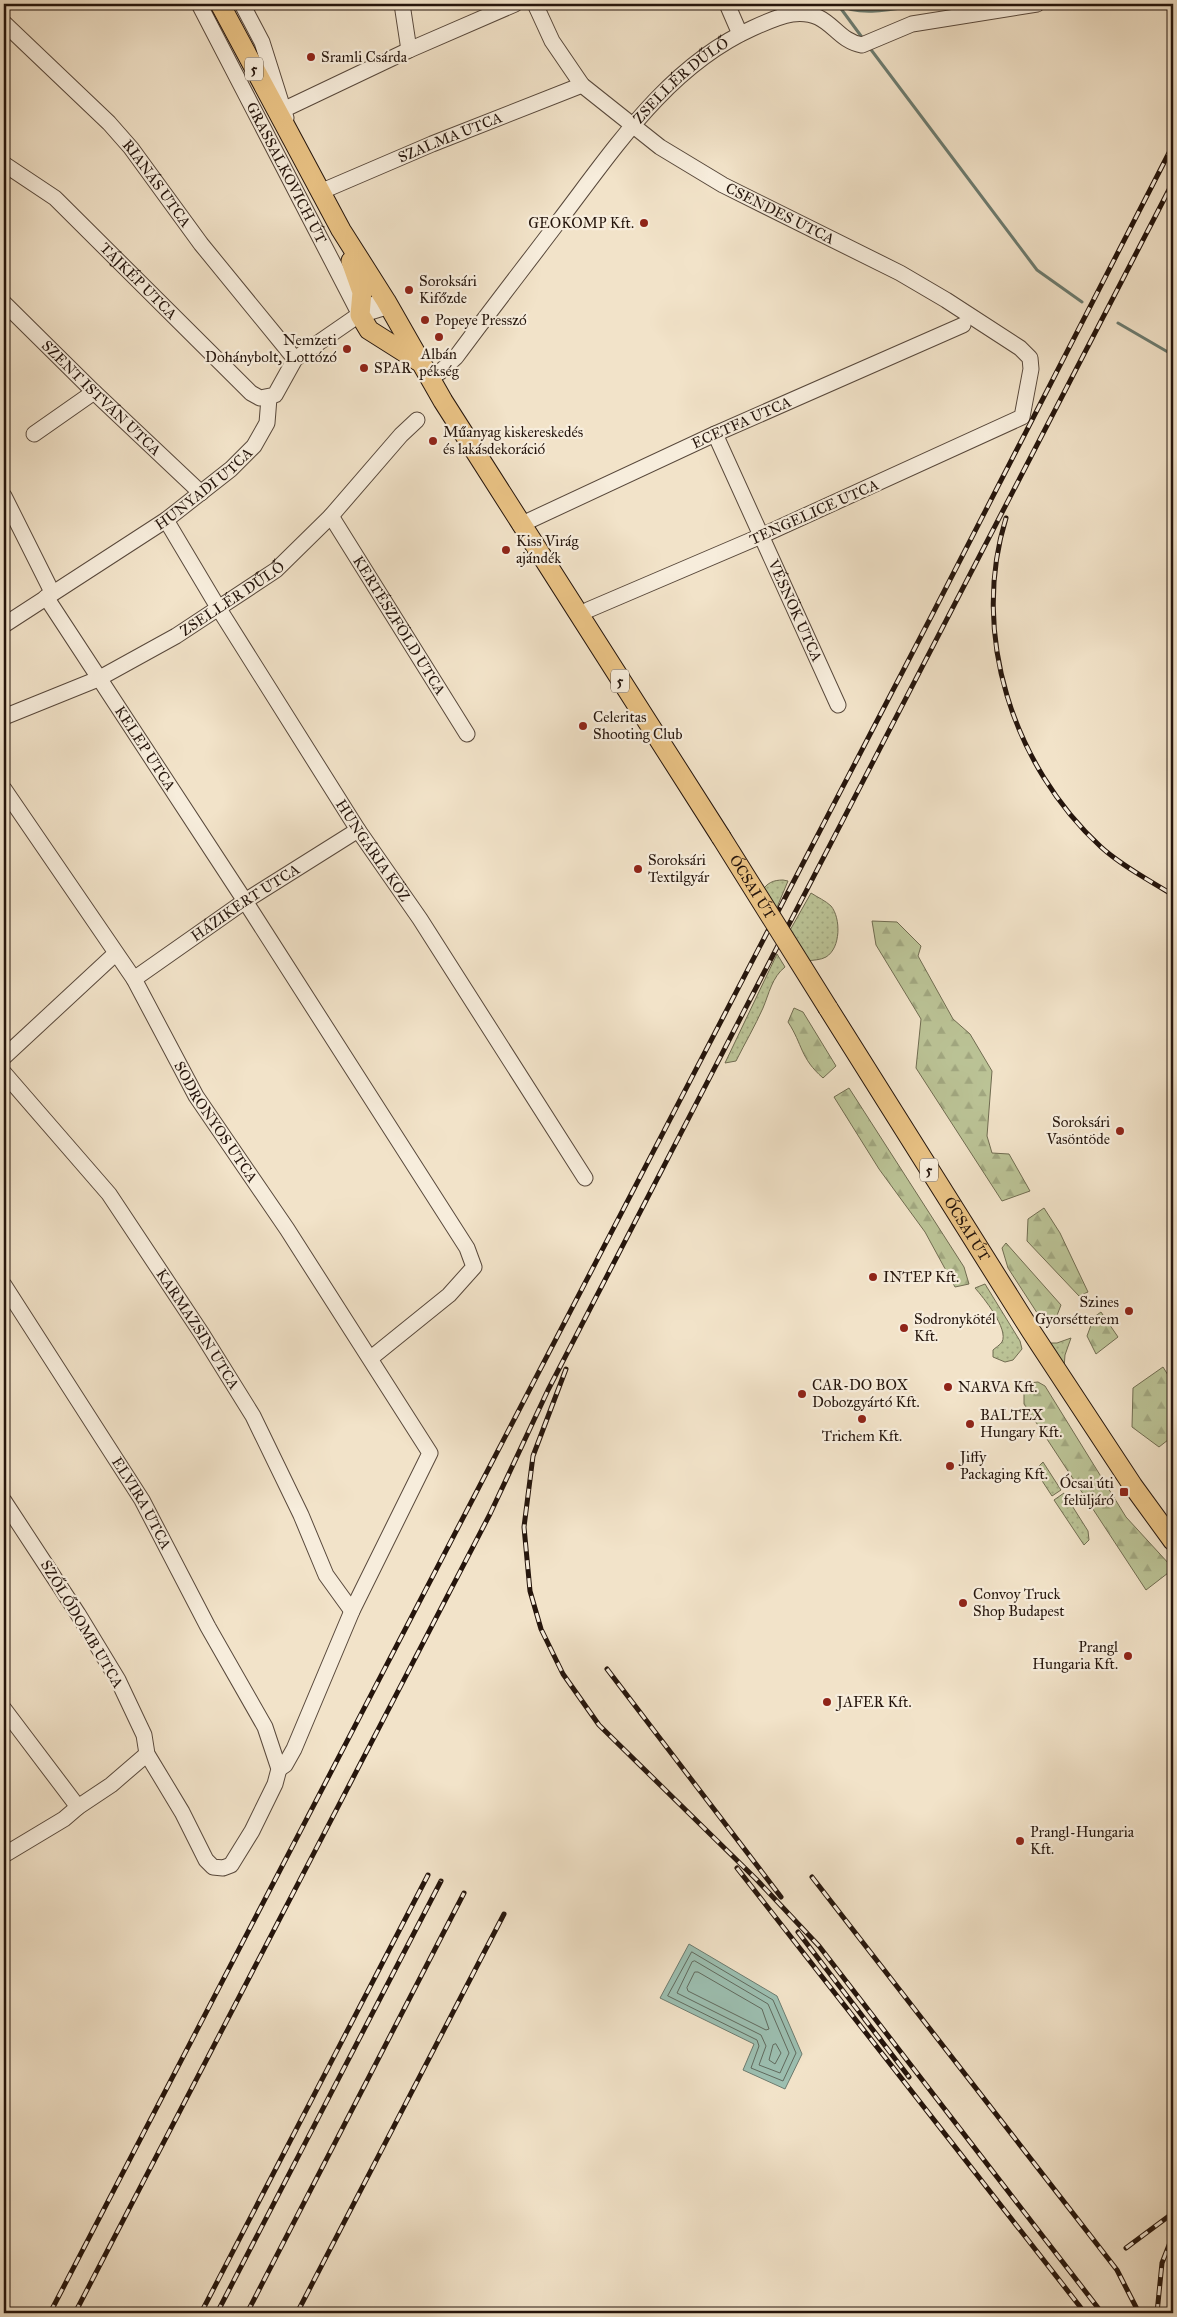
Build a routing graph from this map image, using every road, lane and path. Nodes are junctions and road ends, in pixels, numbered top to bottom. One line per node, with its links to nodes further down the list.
1 (199, 4): 21 (street, GRASSALKOVICH ÚT)
2 (220, 4): 15 (main road, GRASSALKOVICH ÚT / 5)
3 (242, 4): 13 (street, GRASSALKOVICH ÚT)
4 (402, 4): 11 (street)
5 (515, 4): 11 (street)
6 (535, 4): 12 (street, CSENDES UTCA)
7 (727, 4): 10 (street)
8 (1037, 4): 10 (street, ZSELLÉR DŰLŐ)
9 (4, 23): 23 (street, RIANÁS UTCA)
10 (740, 34): 14 (street, ZSELLÉR DŰLŐ)
11 (409, 50): 13 (street)
12 (582, 85): 14 (street, CSENDES UTCA); 17 (street, SZALMA UTCA)
13 (285, 110): 15 (street, GRASSALKOVICH ÚT)
14 (632, 126): 25 (street, ZSELLÉR DŰLŐ); 28 (street, CSENDES UTCA)
15 (289, 134): 17 (main road, GRASSALKOVICH ÚT / 5)
16 (4, 164): 27 (street, TÁJKÉP UTCA)
17 (320, 192): 18 (main road, GRASSALKOVICH ÚT / 5)
18 (341, 230): 19 (main road, GRASSALKOVICH ÚT / 5); 21 (main road)
19 (386, 301): 21 (street); 24 (main road, GRASSALKOVICH ÚT / 5)
20 (4, 303): 26 (street, SZENT ISTVÁN UTCA)
21 (360, 315): 23 (street); 24 (main road)
22 (963, 325): 31 (street, ECETFA UTCA)
23 (295, 359): 27 (street)
24 (420, 362): 25 (main road, GRASSALKOVICH ÚT / 5)
25 (429, 378): 36 (main road, GRASSALKOVICH ÚT / 5)
26 (94, 392): 30 (street); 32 (street, SZENT ISTVÁN UTCA)
27 (269, 398): 32 (street, HUNYADI UTCA)
28 (1025, 399): 37 (street, TENGELICE UTCA)
29 (417, 420): 34 (street, ZSELLÉR DŰLŐ)
30 (34, 434)
31 (715, 434): 36 (street, ECETFA UTCA); 37 (street, VÉSNÖK UTCA)
32 (201, 493): 35 (street, HUNYADI UTCA)
33 (4, 496): 38 (street, KELEP UTCA)
34 (331, 516): 39 (street, ZSELLÉR DŰLŐ); 45 (street, KERTÉSZFÖLD UTCA)
35 (166, 520): 38 (street, HUNYADI UTCA); 39 (street, HUNGÁRIA KÖZ)
36 (520, 525): 48 (main road, GRASSALKOVICH ÚT / 5)
37 (761, 536): 40 (street, TENGELICE UTCA); 43 (street, VÉSNÖK UTCA)
38 (49, 595): 41 (street, HUNYADI UTCA); 42 (street, KELEP UTCA)
39 (219, 609): 42 (street, ZSELLÉR DŰLŐ); 47 (street, HUNGÁRIA KÖZ)
40 (588, 610)
41 (4, 624)
42 (98, 679): 44 (street, ZSELLÉR DŰLŐ); 49 (street, KELEP UTCA)
43 (838, 705)
44 (4, 717)
45 (467, 734)
46 (4, 789): 50 (street, SODRONYOS UTCA)
47 (358, 830): 49 (street, HÁZIKERT UTCA); 54 (street, HUNGÁRIA KÖZ)
48 (721, 837): 58 (main road, ÓCSAI ÚT / 5, bridge)
49 (246, 901): 51 (street, HÁZIKERT UTCA); 56 (street, KELEP UTCA)
50 (115, 954): 51 (street, SODRONYOS UTCA); 52 (street)
51 (134, 979): 56 (street, SODRONYOS UTCA)
52 (4, 1056)
53 (4, 1073): 59 (street, KARMAZSIN UTCA)
54 (585, 1178)
55 (4, 1285): 62 (street, ELVIRA UTCA)
56 (371, 1358): 59 (street, SODRONYOS UTCA)
57 (4, 1501): 61 (street, SZŐLŐDOMB UTCA)
58 (1173, 1541)
59 (352, 1611): 62 (street)
60 (4, 1709): 63 (street)
61 (147, 1754): 62 (street, SZŐLŐDOMB UTCA); 63 (street)
62 (279, 1769)
63 (78, 1807): 64 (street)
64 (4, 1855)

